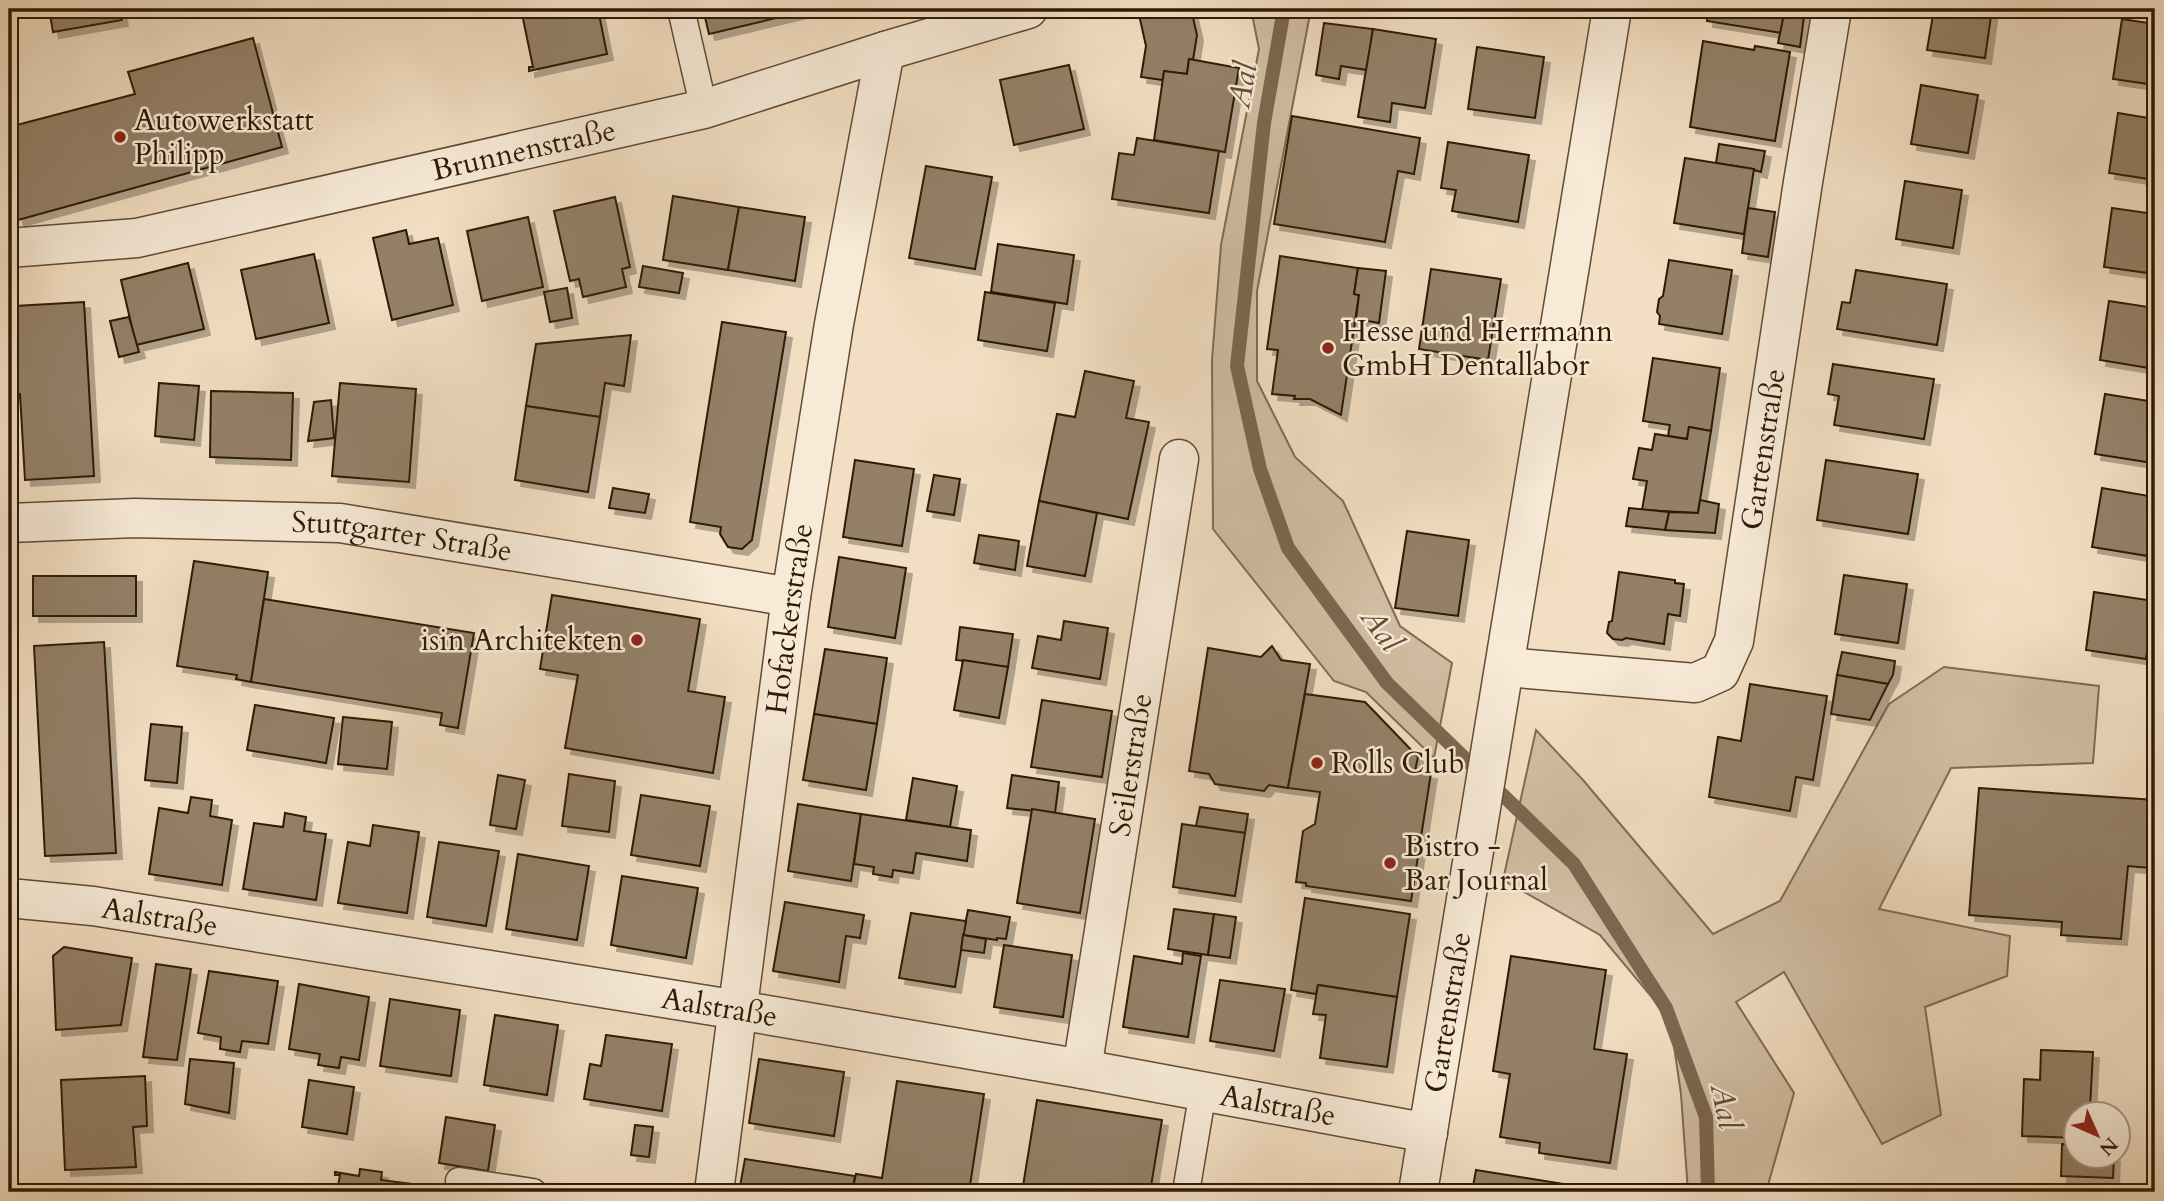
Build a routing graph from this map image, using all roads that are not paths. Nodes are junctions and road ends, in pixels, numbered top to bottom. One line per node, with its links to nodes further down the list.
1 (681, 9): 6 (lane)
2 (1028, 9): 5 (street, Brunnenstraße)
3 (1612, 9): 11 (street, Gartenstraße)
4 (1832, 9): 11 (street, Gartenstraße)
5 (886, 51): 6 (street, Brunnenstraße); 10 (street, Hofackerstraße)
6 (704, 109): 7 (street, Brunnenstraße)
7 (9, 248)
8 (1179, 459): 14 (street, Seilerstraße)
9 (9, 523): 10 (street, Stuttgarter Straße)
10 (791, 597): 13 (street, Hofackerstraße)
11 (1505, 667): 16 (street, Gartenstraße)
12 (9, 898): 13 (street, Aalstraße)
13 (738, 1010): 14 (street, Aalstraße); 19 (street, Hofackerstraße)
14 (1082, 1069): 15 (street, Aalstraße)
15 (1203, 1091): 16 (street, Aalstraße); 20 (lane)
16 (1428, 1133): 21 (street, Gartenstraße)
17 (458, 1181): 18 (lane)
18 (533, 1192)
19 (714, 1192)
20 (1186, 1192)
21 (1418, 1192)

